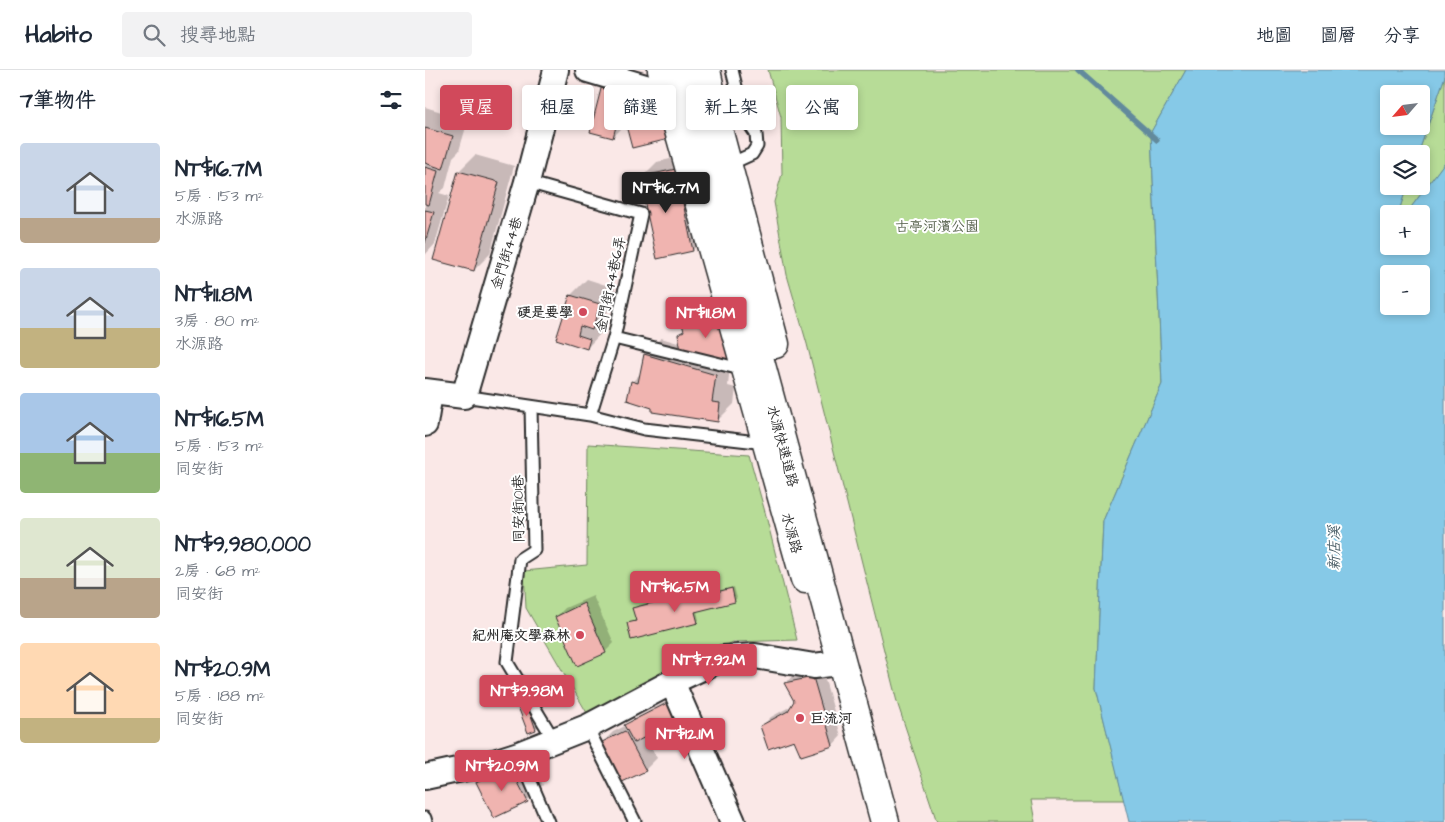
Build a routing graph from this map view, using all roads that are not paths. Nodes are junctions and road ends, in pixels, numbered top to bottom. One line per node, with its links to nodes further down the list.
1 (556, 70): 10 (street, 金門街44巷)
2 (588, 70): 7 (street)
3 (681, 70): 31 (main road, 水源快速道路)
4 (698, 70): 8 (main road)
5 (706, 70): 8 (main road, 水源快速道路)
6 (732, 70): 9 (lane)
7 (666, 82): 12 (main road, 水源路)
8 (719, 132): 9 (main road, 水源快速道路)
9 (728, 165): 32 (main road, 水源快速道路)
10 (527, 182): 11 (lane, 金門街44巷6弄); 14 (street, 金門街44巷)
11 (614, 338): 12 (lane); 16 (lane, 金門街44巷6弄)
12 (746, 371): 18 (main road, 水源路)
13 (427, 392): 14 (street); 17 (street)
14 (464, 396): 15 (lane)
15 (531, 407): 16 (lane); 22 (lane, 同安街101巷)
16 (590, 415): 18 (lane)
17 (425, 424)
18 (766, 443): 19 (main road, 水源路)
19 (830, 664): 20 (street); 30 (main road, 水源路)
20 (672, 682): 21 (street); 29 (street)
21 (587, 728): 22 (street); 28 (lane)
22 (554, 740): 23 (street)
23 (519, 754): 24 (street); 27 (lane)
24 (425, 777)
25 (425, 818): 26 (lane)
26 (427, 822)
27 (549, 822)
28 (635, 822)
29 (733, 822)
30 (873, 822)
31 (885, 822)
32 (902, 822)

